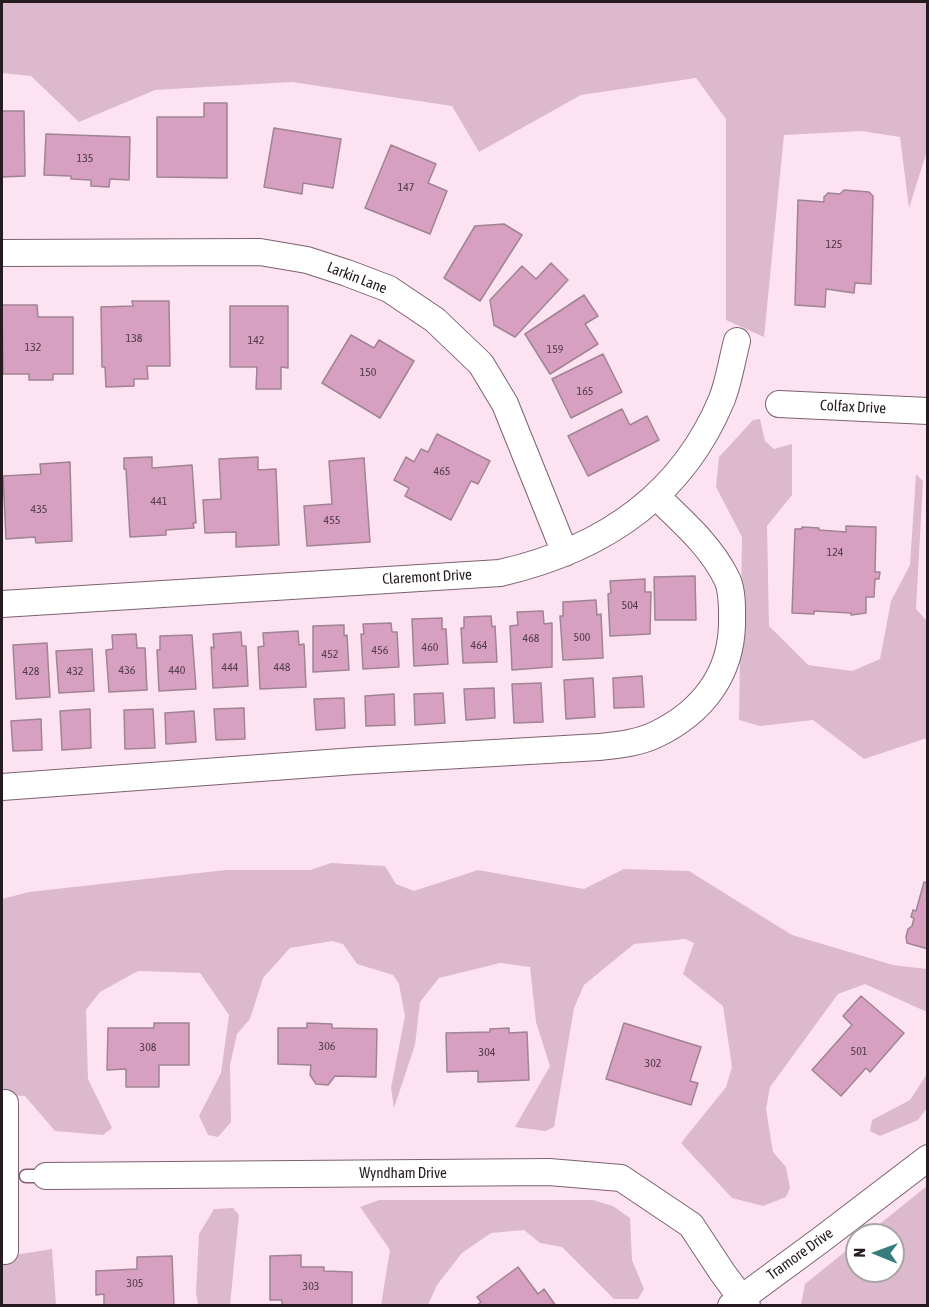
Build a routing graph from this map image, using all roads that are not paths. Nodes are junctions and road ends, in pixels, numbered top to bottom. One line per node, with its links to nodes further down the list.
1 (2, 253): 6 (street, Larkin Lane)
2 (737, 341): 5 (street, Claremont Drive)
3 (779, 404): 4 (street, Colfax Drive)
4 (927, 411)
5 (656, 496): 6 (street, Claremont Drive); 8 (street)
6 (565, 553): 7 (street, Claremont Drive)
7 (2, 604)
8 (2, 787)
9 (5, 1103): 11 (street)
10 (927, 1158): 13 (street, Tramore Drive)
11 (19, 1176): 12 (street); 13 (street, Wyndham Drive)
12 (5, 1251)
13 (740, 1303)

